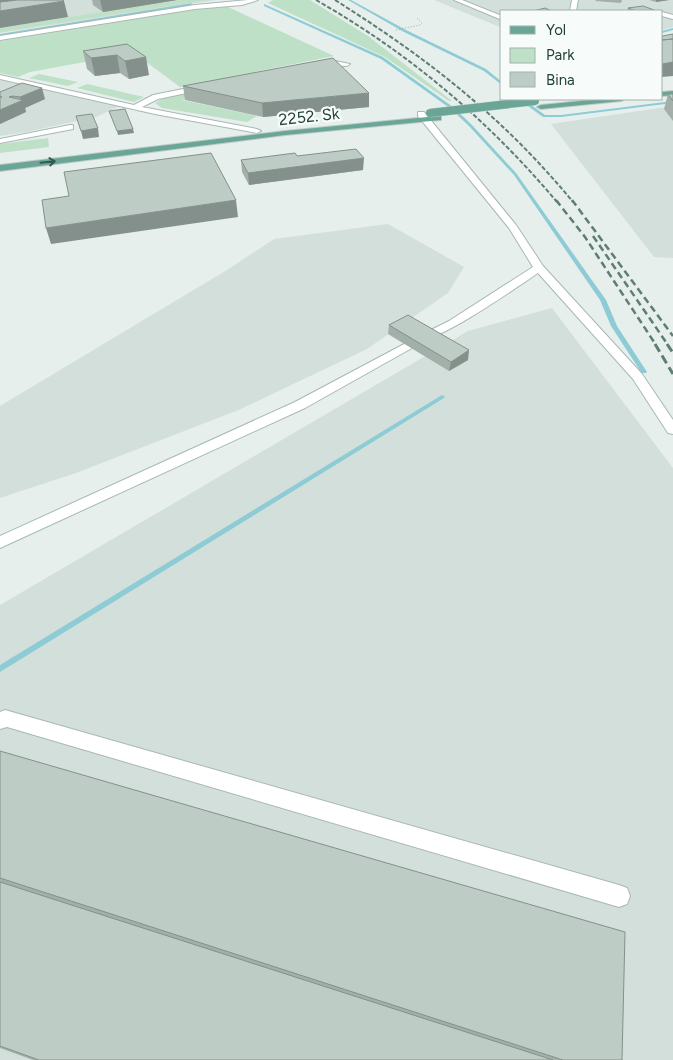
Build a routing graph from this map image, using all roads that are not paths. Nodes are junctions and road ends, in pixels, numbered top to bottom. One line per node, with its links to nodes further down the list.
1 (255, 0): 4 (street)
2 (457, 0): 3 (street)
3 (500, 17)
4 (0, 38)
5 (347, 64): 6 (street)
6 (313, 65)
7 (0, 77): 12 (street)
8 (216, 85): 12 (street)
9 (558, 100): 11 (main road, 2252. Sk)
10 (604, 100): 11 (main road, 2252. Sk)
11 (538, 104): 13 (main road, 2252. Sk)
12 (136, 107): 15 (street)
13 (429, 116): 15 (main road, 2252. Sk); 18 (main road, 2252. Sk, one-way to 13); 19 (street)
14 (70, 127): 16 (street)
15 (257, 131): 17 (main road, 2252. Sk)
16 (0, 141)
17 (0, 159)
18 (0, 168)
19 (539, 268): 20 (street); 22 (street)
20 (427, 336)
21 (408, 346): 23 (street)
22 (673, 430)
23 (0, 542)
24 (0, 721): 25 (street)
25 (618, 896)

